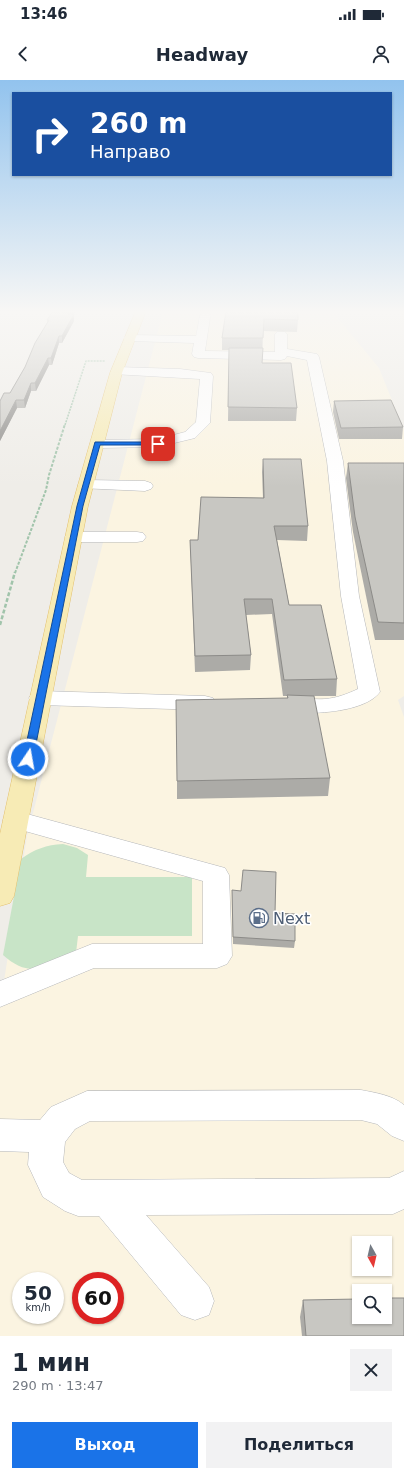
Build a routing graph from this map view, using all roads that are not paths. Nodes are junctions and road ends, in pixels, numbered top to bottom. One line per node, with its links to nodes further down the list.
1 (110, 370): 4 (main road)
2 (153, 370): 4 (lane)
3 (316, 370): 11 (lane)
4 (97, 444): 5 (main road)
5 (86, 485): 6 (lane); 7 (main road)
6 (145, 486)
7 (74, 537): 8 (lane); 9 (main road)
8 (137, 537)
9 (40, 698): 10 (lane); 12 (main road)
10 (222, 703)
11 (270, 704)
12 (9, 834): 13 (main road); 14 (lane)
13 (0, 896)
14 (0, 994)
15 (404, 1125): 17 (lane)
16 (0, 1135): 17 (lane)
17 (48, 1136): 19 (lane)
18 (404, 1189): 19 (lane)
19 (107, 1198): 20 (lane)
20 (195, 1301)

